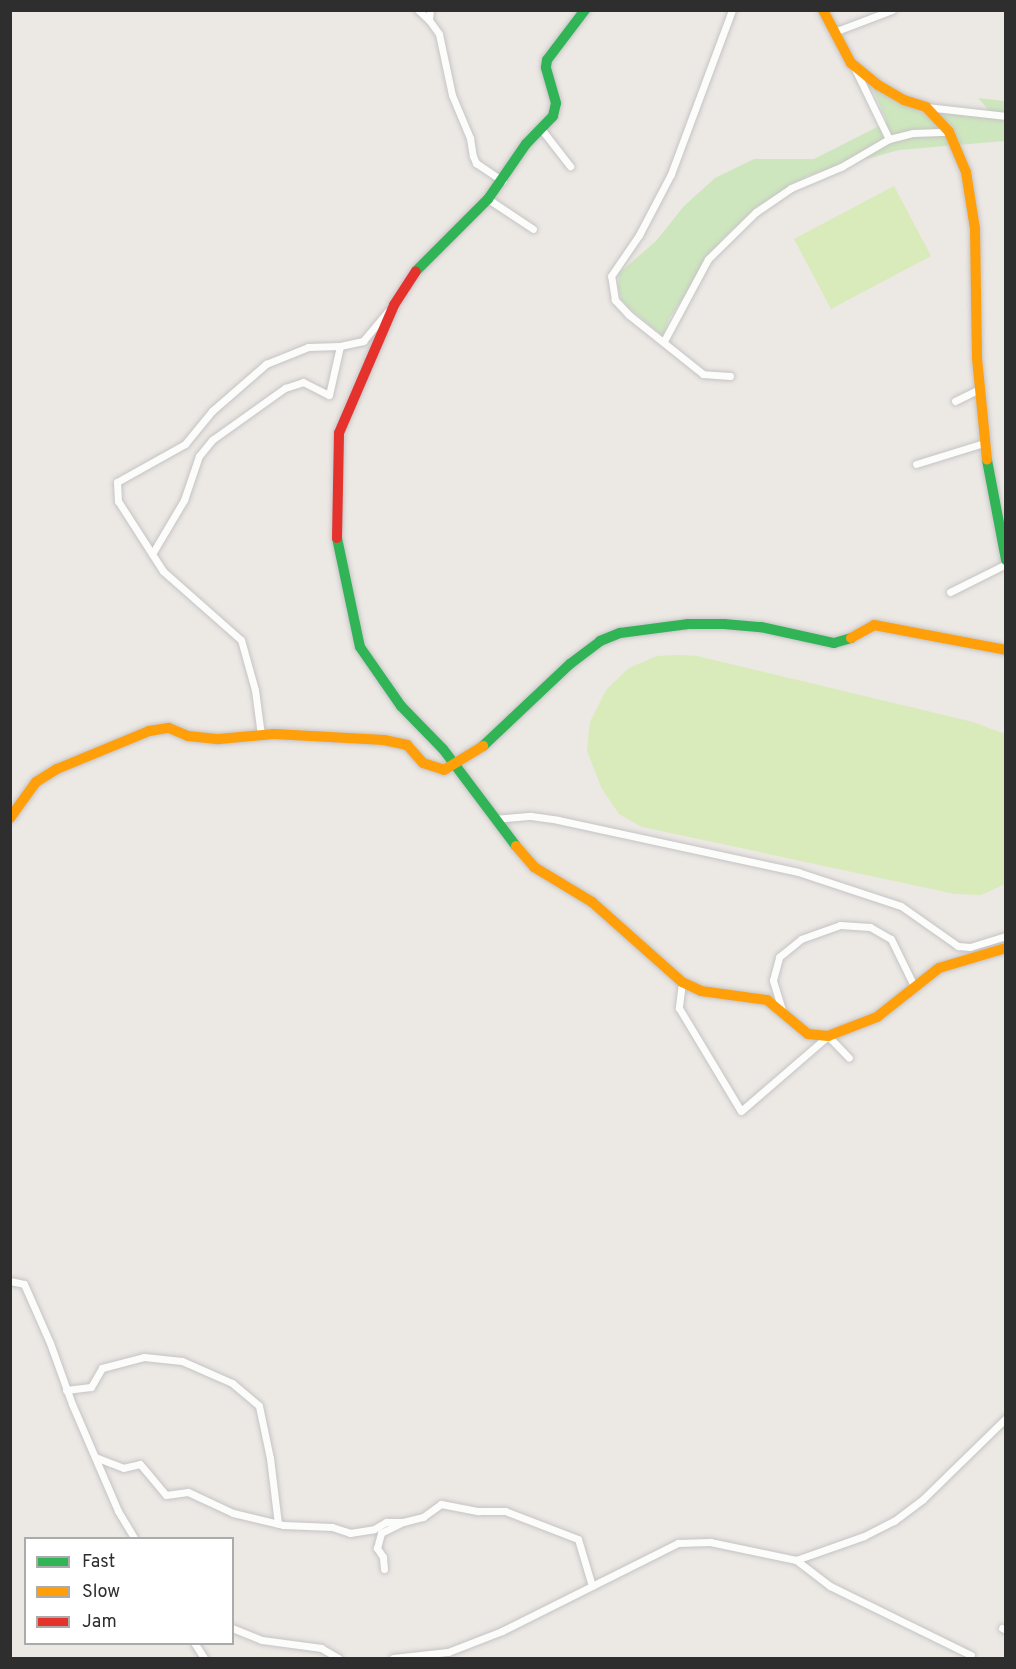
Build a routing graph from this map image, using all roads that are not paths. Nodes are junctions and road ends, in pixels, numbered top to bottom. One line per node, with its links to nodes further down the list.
1 (418, 10): 7 (street)
2 (430, 10): 7 (street)
3 (585, 10): 12 (street)
4 (732, 10): 20 (street)
5 (823, 10): 8 (street)
6 (892, 10): 8 (street)
7 (429, 20): 16 (street)
8 (834, 32): 9 (street)
9 (851, 63): 10 (street); 14 (street)
10 (926, 107): 11 (street); 13 (street)
11 (1005, 116)
12 (542, 130): 15 (street); 16 (street)
13 (949, 132): 14 (street); 23 (street)
14 (890, 140): 20 (street)
15 (570, 166)
16 (502, 181): 17 (street)
17 (488, 199): 18 (street); 19 (street)
18 (533, 229)
19 (393, 305): 21 (street); 33 (street)
20 (664, 341): 22 (street)
21 (340, 346): 27 (street); 27 (street)
22 (730, 376)
23 (980, 389): 24 (street); 25 (street)
24 (955, 401)
25 (984, 443): 26 (street); 28 (street)
26 (916, 464)
27 (152, 554): 32 (street)
28 (1005, 560)
29 (1005, 564): 30 (street)
30 (950, 592)
31 (1005, 650): 33 (street)
32 (261, 735): 33 (street); 34 (street)
33 (454, 766): 35 (street)
34 (10, 818)
35 (494, 819): 36 (street); 38 (street)
36 (1005, 936)
37 (1005, 948): 39 (street)
38 (682, 982): 40 (street); 41 (street)
39 (914, 986): 40 (street); 41 (street)
40 (782, 1010): 41 (street)
41 (828, 1036): 42 (street)
42 (849, 1058)
43 (10, 1281): 44 (street)
44 (66, 1390): 46 (street); 48 (street)
45 (1005, 1418): 50 (street)
46 (95, 1457): 48 (street); 49 (street)
47 (403, 1522): 48 (street); 51 (street); 52 (street)
48 (278, 1524)
49 (133, 1537)
50 (796, 1560): 52 (street); 55 (street)
51 (384, 1569)
52 (592, 1586): 58 (street)
53 (234, 1629): 57 (street)
54 (196, 1645): 56 (street)
55 (971, 1655)
56 (204, 1659)
57 (338, 1659)
58 (393, 1659)

